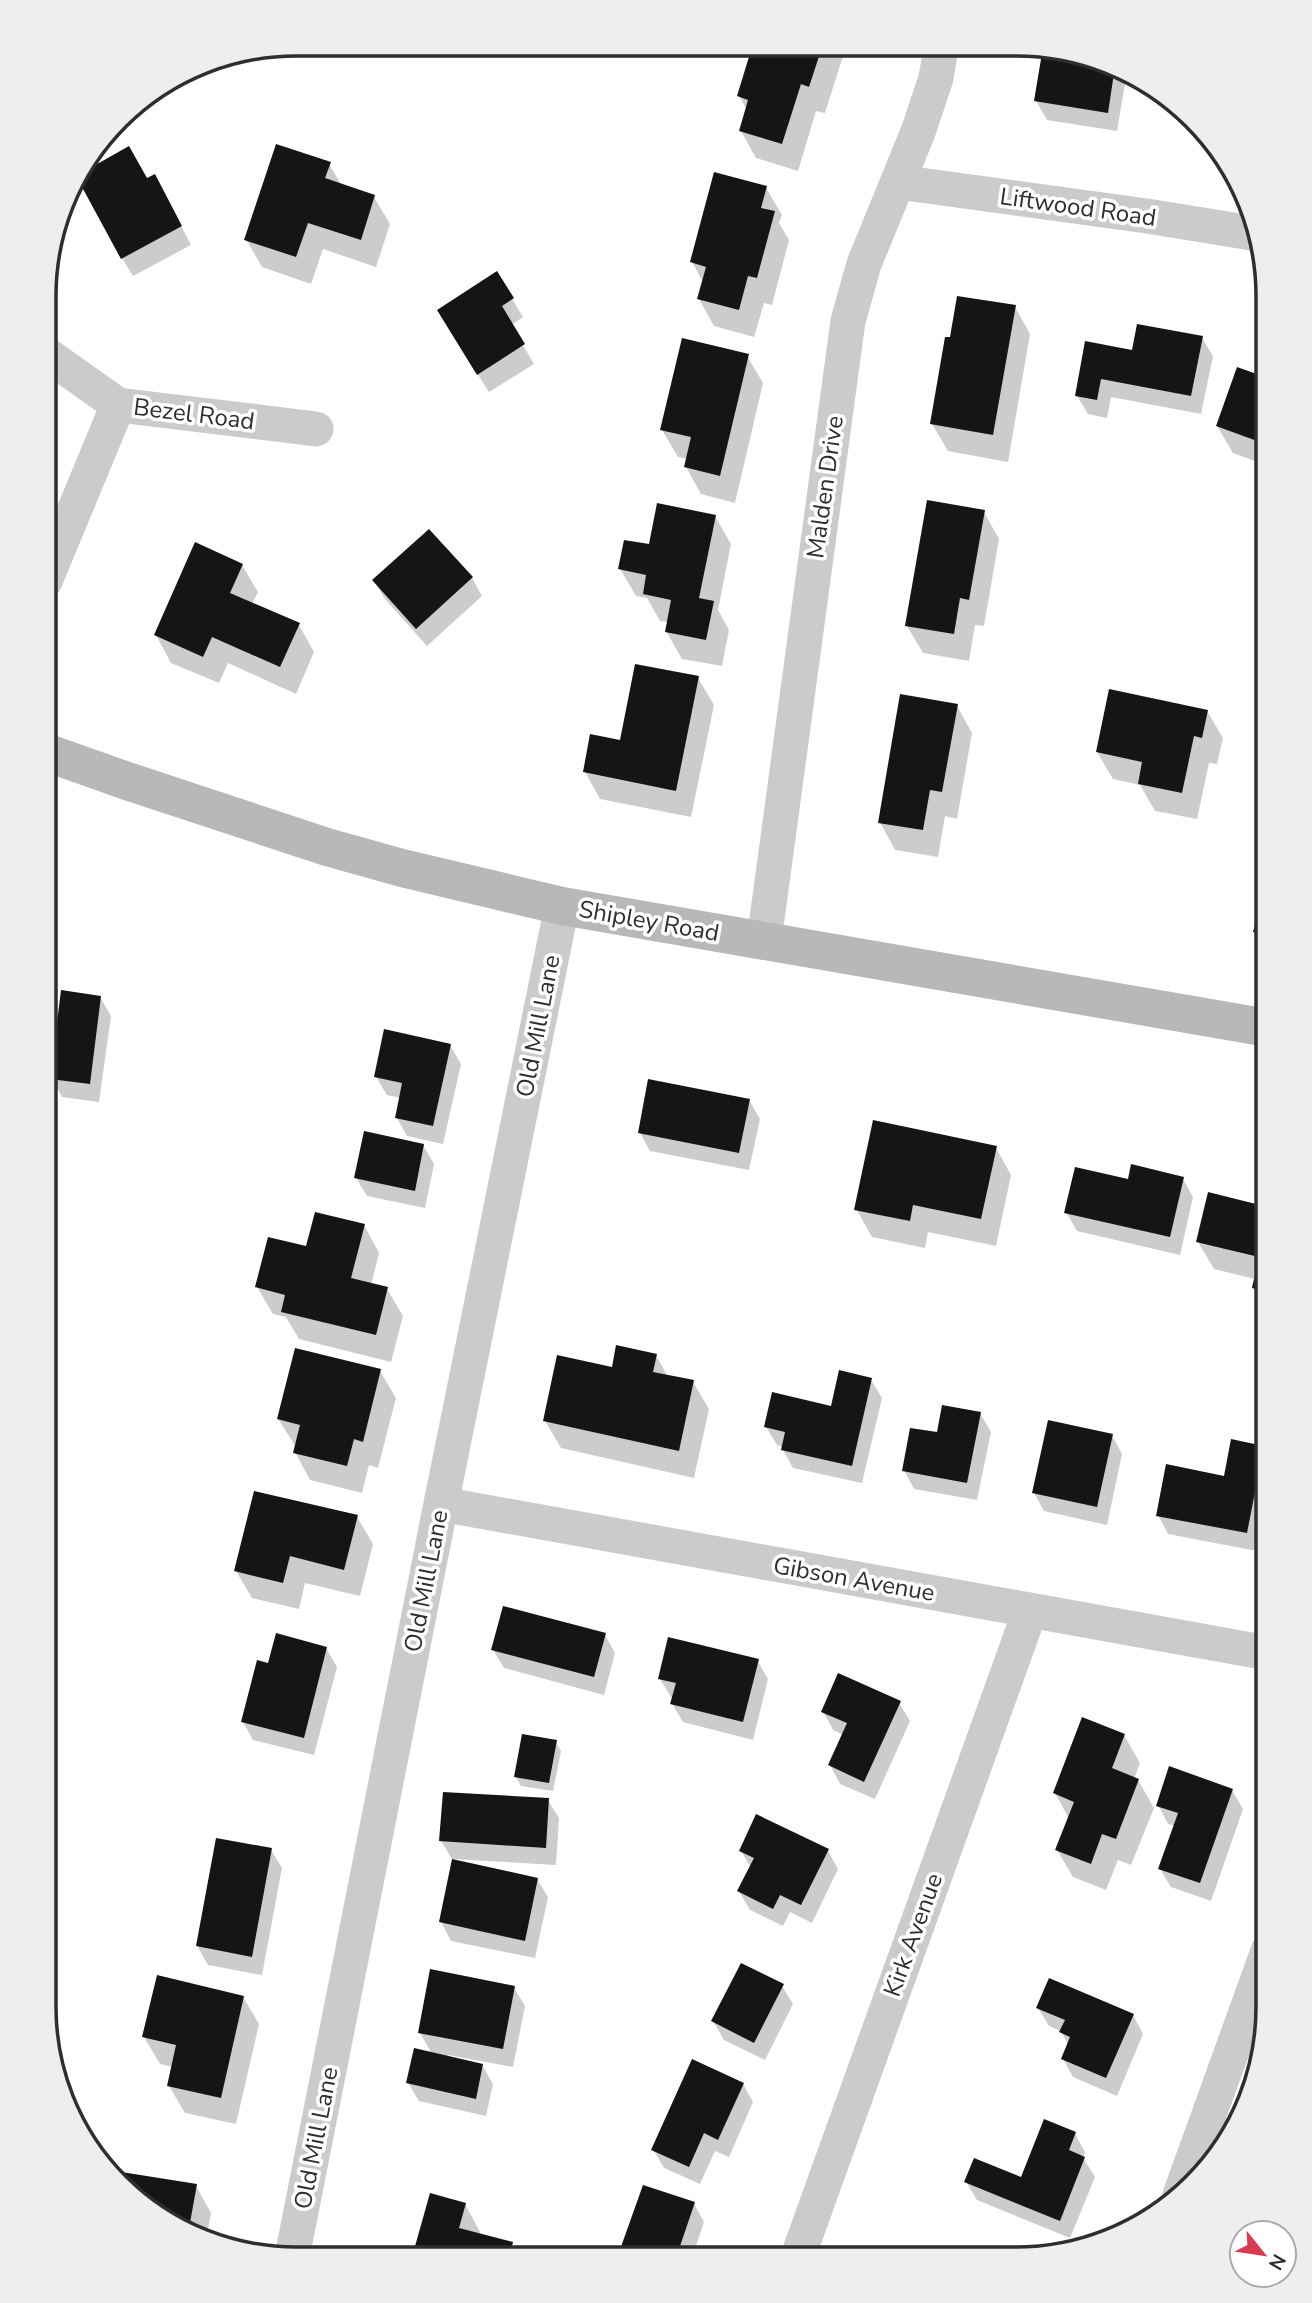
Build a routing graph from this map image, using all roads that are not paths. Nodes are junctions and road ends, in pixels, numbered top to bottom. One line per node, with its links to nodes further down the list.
1 (940, 56): 2 (street, Malden Drive)
2 (898, 182): 3 (street, Liftwood Road); 10 (street, Malden Drive)
3 (1246, 232)
4 (56, 361): 5 (street, Bezel Road)
5 (118, 405): 6 (street, Bezel Road); 7 (street)
6 (316, 429)
7 (56, 557)
8 (56, 756): 9 (main road, Shipley Road)
9 (562, 906): 10 (main road, Shipley Road); 12 (street, Old Mill Lane)
10 (764, 941): 11 (main road, Shipley Road)
11 (1256, 1026)
12 (441, 1504): 13 (street, Gibson Avenue); 17 (street, Old Mill Lane)
13 (1030, 1611): 14 (street, Gibson Avenue); 18 (street, Kirk Avenue)
14 (1255, 1651)
15 (1255, 1987): 16 (street)
16 (1188, 2173)
17 (294, 2247)
18 (801, 2247)

